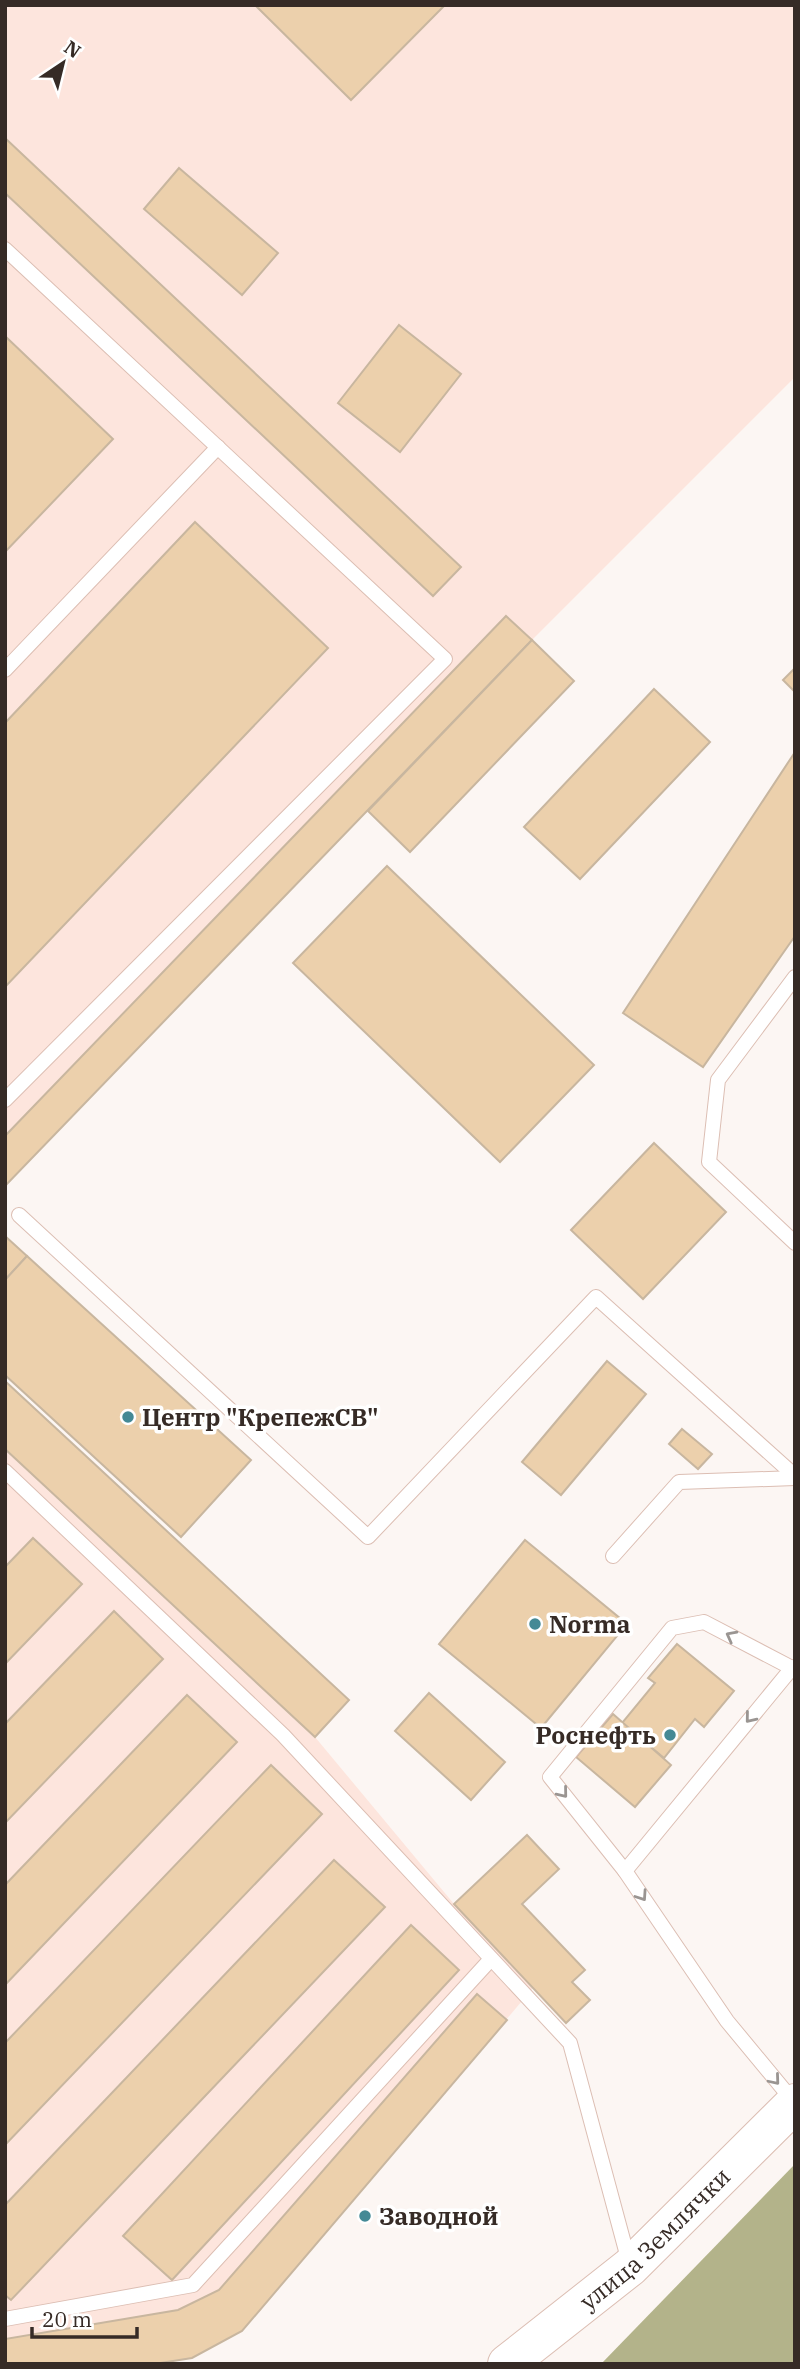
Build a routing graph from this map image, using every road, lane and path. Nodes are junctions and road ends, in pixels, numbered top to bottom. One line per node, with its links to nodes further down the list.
1 (5, 249): 2 (lane)
2 (218, 447): 3 (lane); 5 (lane)
3 (5, 670)
4 (795, 977): 7 (lane)
5 (5, 1100)
6 (19, 1215): 9 (lane)
7 (795, 1243)
8 (5, 1471): 13 (lane)
9 (795, 1477): 10 (lane)
10 (613, 1556)
11 (793, 1668): 12 (lane, one-way to 12); 12 (lane, one-way to 12)
12 (625, 1871): 14 (lane, one-way to 14)
13 (491, 1959): 15 (lane); 16 (lane)
14 (795, 2103): 15 (street, улица Землячки)
15 (630, 2267): 17 (street, улица Землячки)
16 (5, 2319)
17 (508, 2364)

